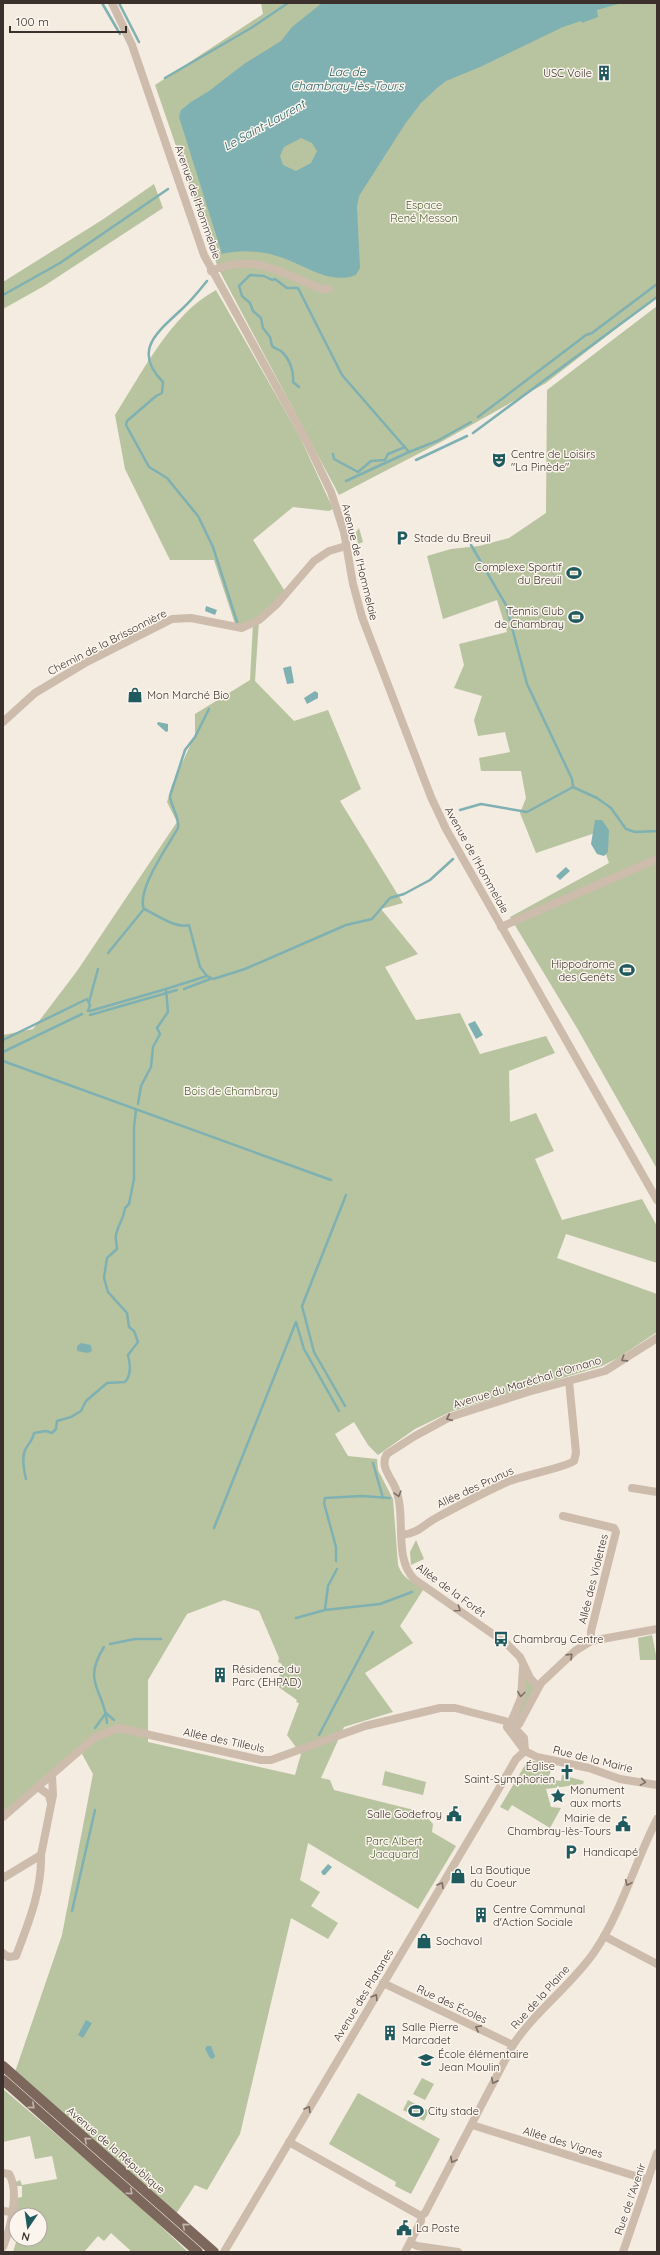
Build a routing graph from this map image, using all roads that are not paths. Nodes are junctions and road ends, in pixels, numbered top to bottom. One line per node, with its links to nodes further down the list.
1 (112, 3): 2 (street, Avenue de l'Hommelaie)
2 (211, 271): 3 (street); 4 (street, Avenue de l'Hommelaie)
3 (329, 289)
4 (346, 546): 5 (street, Chemin de la Brissonnière); 7 (street, Avenue de l'Hommelaie)
5 (3, 722)
6 (657, 860): 7 (street)
7 (501, 926): 8 (street, Avenue de l'Hommelaie)
8 (657, 1200)
9 (657, 1338): 10 (street, Avenue du Maréchal d'Ornano, one-way to 10)
10 (569, 1381): 11 (street, Avenue du Maréchal d'Ornano, one-way to 11); 15 (street, Allée des Prunus)
11 (384, 1458): 15 (street, Allée de la Forêt, one-way to 15)
12 (632, 1488): 13 (street)
13 (657, 1492)
14 (563, 1516): 17 (street, Allée des Violettes)
15 (402, 1535): 18 (street, Allée de la Forêt, one-way to 18)
16 (657, 1629): 17 (street)
17 (591, 1641): 19 (street, one-way to 17)
18 (523, 1662): 19 (street, Allée de la Forêt); 20 (street, one-way to 20)
19 (540, 1685): 20 (street)
20 (511, 1727): 21 (street); 22 (street, Allée des Tilleuls)
21 (525, 1751): 23 (street, Rue de la Mairie, one-way to 23); 33 (street, Avenue des Platanes, one-way to 21)
22 (52, 1775): 24 (street, Allée des Tilleuls); 25 (street)
23 (657, 1785)
24 (38, 1787): 25 (street); 26 (street, Allée des Tilleuls)
25 (52, 1807): 28 (street)
26 (3, 1817)
27 (657, 1819): 30 (street, Rue de la Plaine, one-way to 30)
28 (41, 1855): 29 (street); 31 (street)
29 (3, 1878)
30 (604, 1936): 32 (street); 34 (street, Rue de la Plaine)
31 (3, 1953)
32 (657, 1964)
33 (383, 1983): 34 (street, Rue des Écoles, one-way to 33); 38 (street, Avenue des Platanes, one-way to 33)
34 (513, 2045): 37 (street, Rue de la Plaine, one-way to 37)
35 (3, 2066): 48 (main road, Avenue de la République, one-way to 35)
36 (3, 2080): 47 (main road, Avenue de la République, one-way to 47)
37 (472, 2125): 41 (street, Allée des Vignes); 43 (street, Rue de la Plaine, one-way to 43)
38 (288, 2142): 43 (street); 49 (street, Avenue des Platanes)
39 (657, 2153): 41 (street, Rue de l'Avenir)
40 (3, 2173): 42 (street)
41 (648, 2180): 52 (street, Rue de l'Avenir)
42 (12, 2207)
43 (421, 2216): 45 (street, Rue de la Plaine)
44 (8, 2228): 46 (street)
45 (410, 2243): 50 (street, Rue de la Plaine); 51 (street)
46 (3, 2247)
47 (198, 2252)
48 (214, 2252)
49 (224, 2252)
50 (405, 2252)
51 (458, 2252)
52 (623, 2252)

